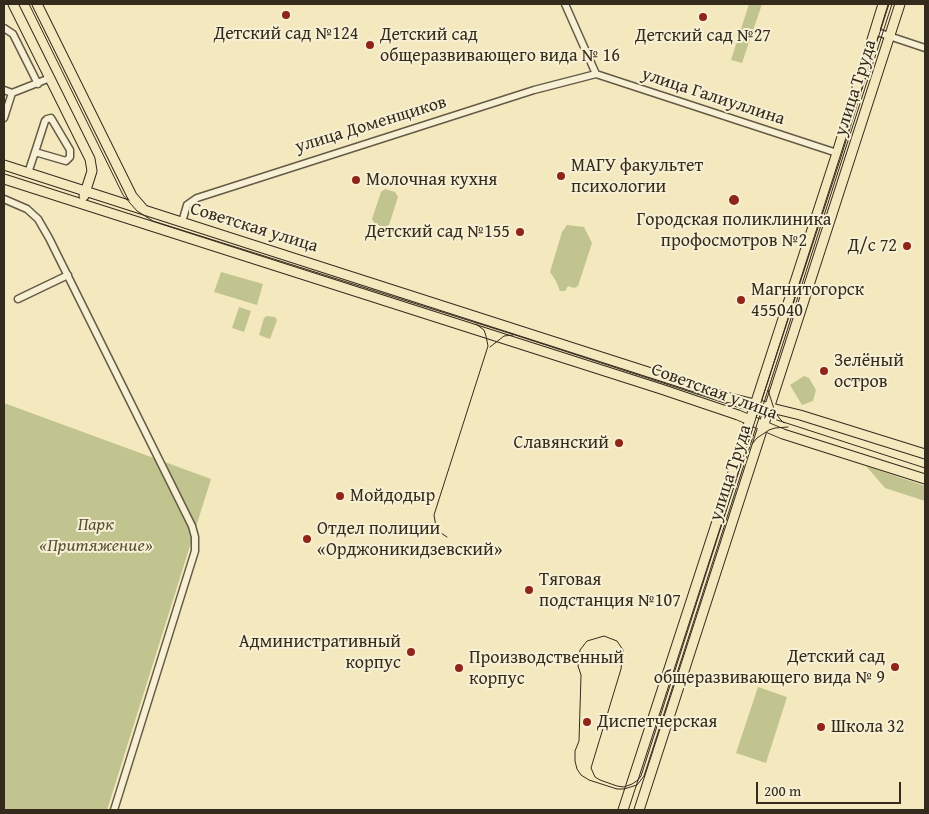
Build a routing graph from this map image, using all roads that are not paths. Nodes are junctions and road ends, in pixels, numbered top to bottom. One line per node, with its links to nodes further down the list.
1 (13, 4): 11 (main road)
2 (37, 4): 24 (main road)
3 (565, 4): 10 (street)
4 (883, 4): 7 (main road, улица Труда)
5 (900, 4): 8 (main road, улица Труда)
6 (4, 28): 12 (street)
7 (874, 31): 8 (street); 17 (main road, улица Труда)
8 (890, 36): 9 (street); 32 (main road, улица Труда)
9 (925, 48)
10 (596, 74): 17 (street, улица Галиуллина); 25 (street, улица Доменщиков)
11 (50, 78): 12 (street); 21 (main road)
12 (38, 84): 14 (street)
13 (4, 90): 14 (street)
14 (12, 93): 15 (street)
15 (4, 118)
16 (35, 152): 16 (street); 19 (street)
17 (837, 153): 31 (main road, улица Труда)
18 (4, 165): 19 (main road, Советская улица)
19 (28, 173): 21 (main road, Советская улица)
20 (4, 179): 23 (main road, Советская улица)
21 (86, 191): 23 (main road); 24 (main road, Советская улица)
22 (4, 199): 27 (street)
23 (82, 203): 26 (main road, Советская улица)
24 (144, 210): 25 (main road, Советская улица)
25 (182, 222): 26 (main road, улица Доменщиков); 29 (main road, Советская улица)
26 (178, 234): 30 (main road, Советская улица)
27 (68, 275): 28 (street); 37 (street)
28 (18, 299)
29 (495, 323): 30 (main road); 31 (main road, Советская улица)
30 (491, 335): 33 (main road, Советская улица)
31 (755, 404): 32 (main road, Советская улица); 33 (main road, улица Труда)
32 (769, 407): 34 (main road, улица Труда); 35 (main road, Советская улица)
33 (750, 420): 34 (main road, Советская улица); 38 (main road, улица Труда)
34 (763, 425): 36 (main road, Советская улица); 39 (main road, улица Труда)
35 (925, 454)
36 (925, 479)
37 (114, 810)
38 (623, 810)
39 (639, 810)

